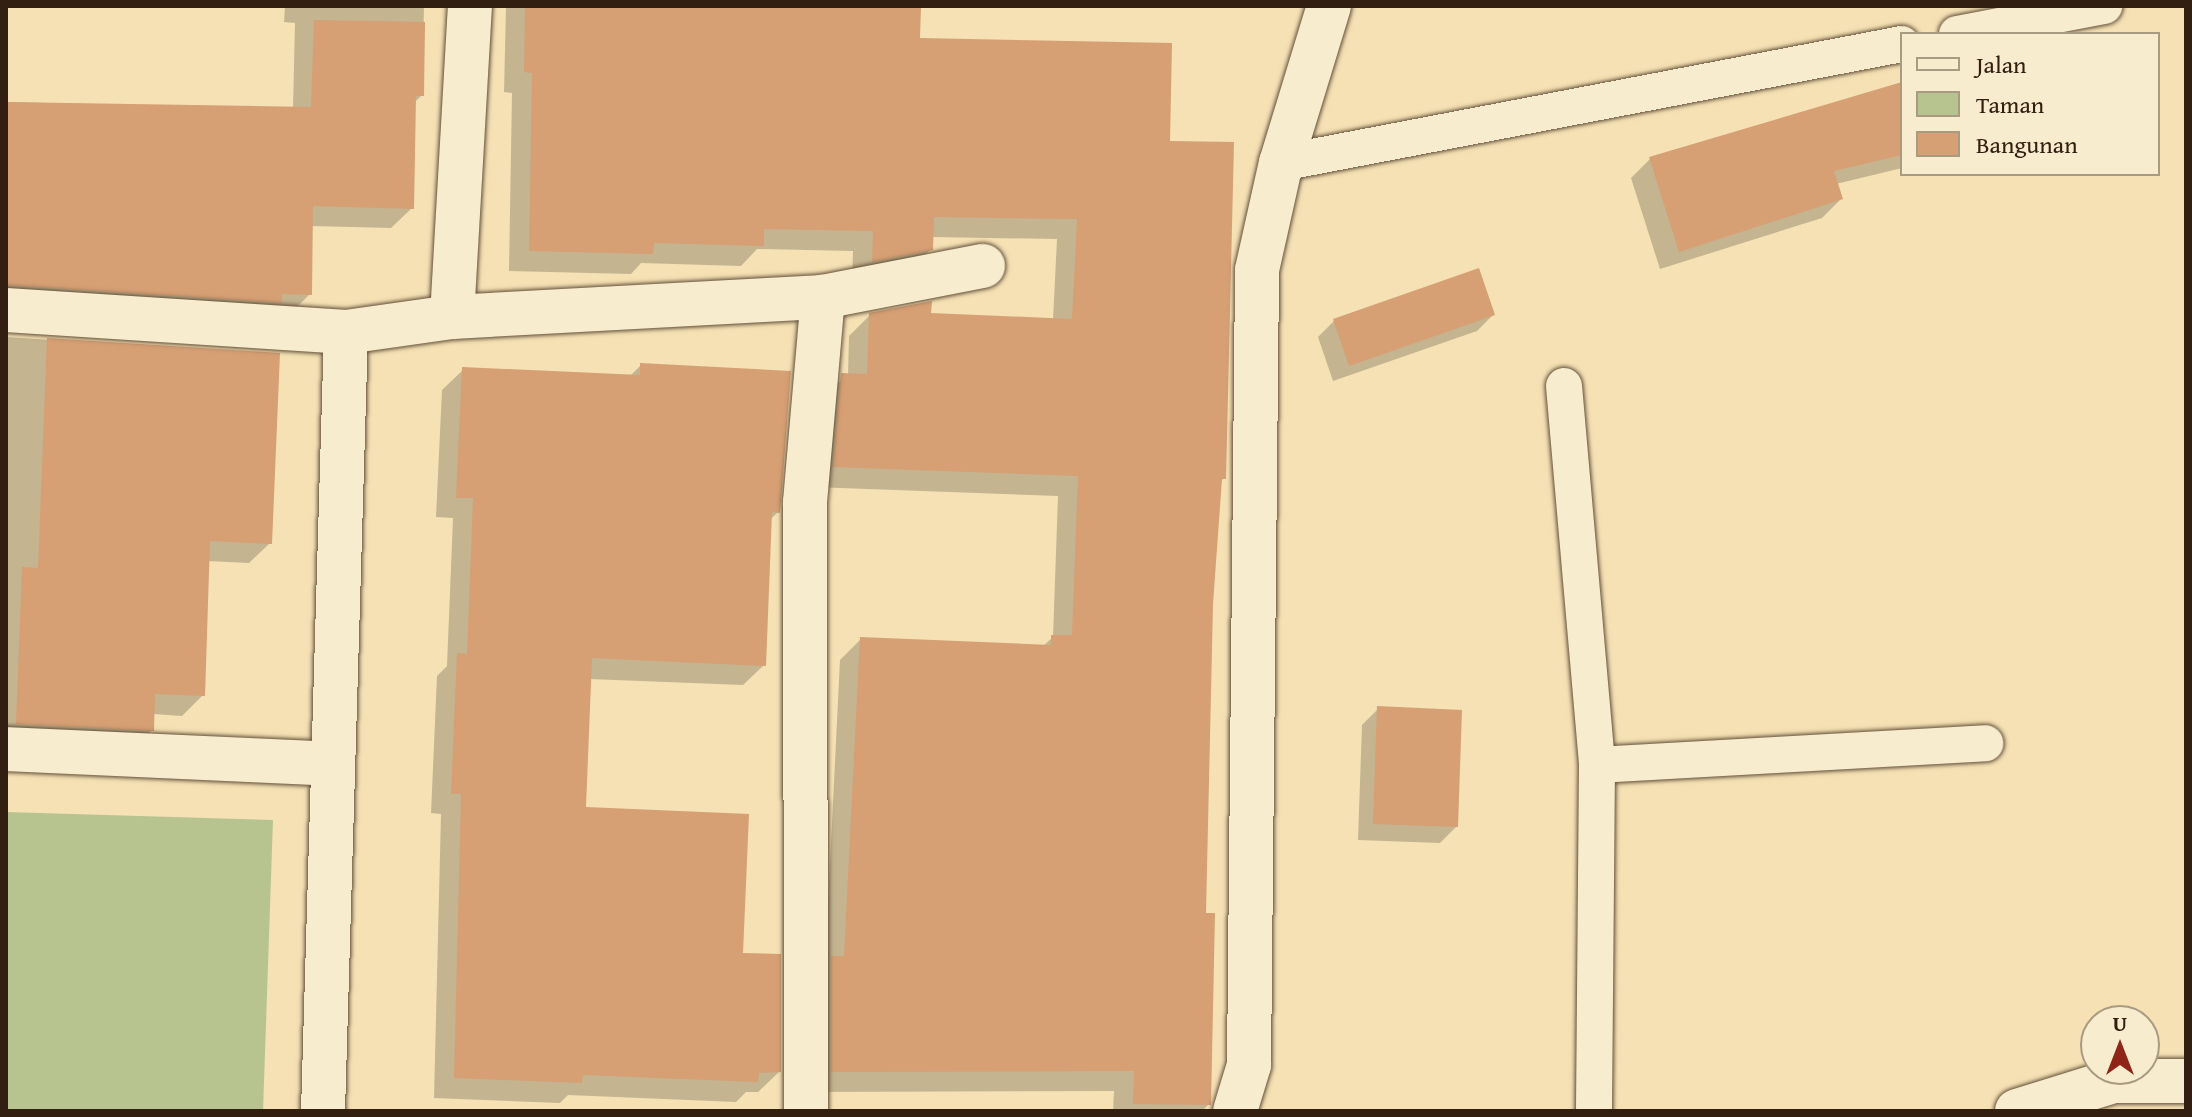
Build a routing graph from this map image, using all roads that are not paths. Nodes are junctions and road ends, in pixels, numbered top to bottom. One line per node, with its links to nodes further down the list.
1 (470, 6): 10 (street)
2 (1329, 6): 6 (street)
3 (2104, 6): 4 (lane)
4 (1968, 32)
5 (1900, 44): 6 (lane)
6 (1281, 163): 17 (street)
7 (983, 266): 8 (street)
8 (823, 297): 10 (street); 20 (street)
9 (6, 310): 11 (street)
10 (452, 317): 11 (street)
11 (346, 332): 15 (street)
12 (1564, 386): 16 (lane)
13 (1985, 743): 16 (lane)
14 (6, 749): 15 (street)
15 (332, 764): 19 (street)
16 (1597, 765): 23 (lane)
17 (1249, 1065): 21 (street); 22 (street)
18 (2186, 1081): 24 (street)
19 (323, 1111)
20 (806, 1111)
21 (1235, 1111)
22 (1265, 1111)
23 (1594, 1111)
24 (2017, 1111)

